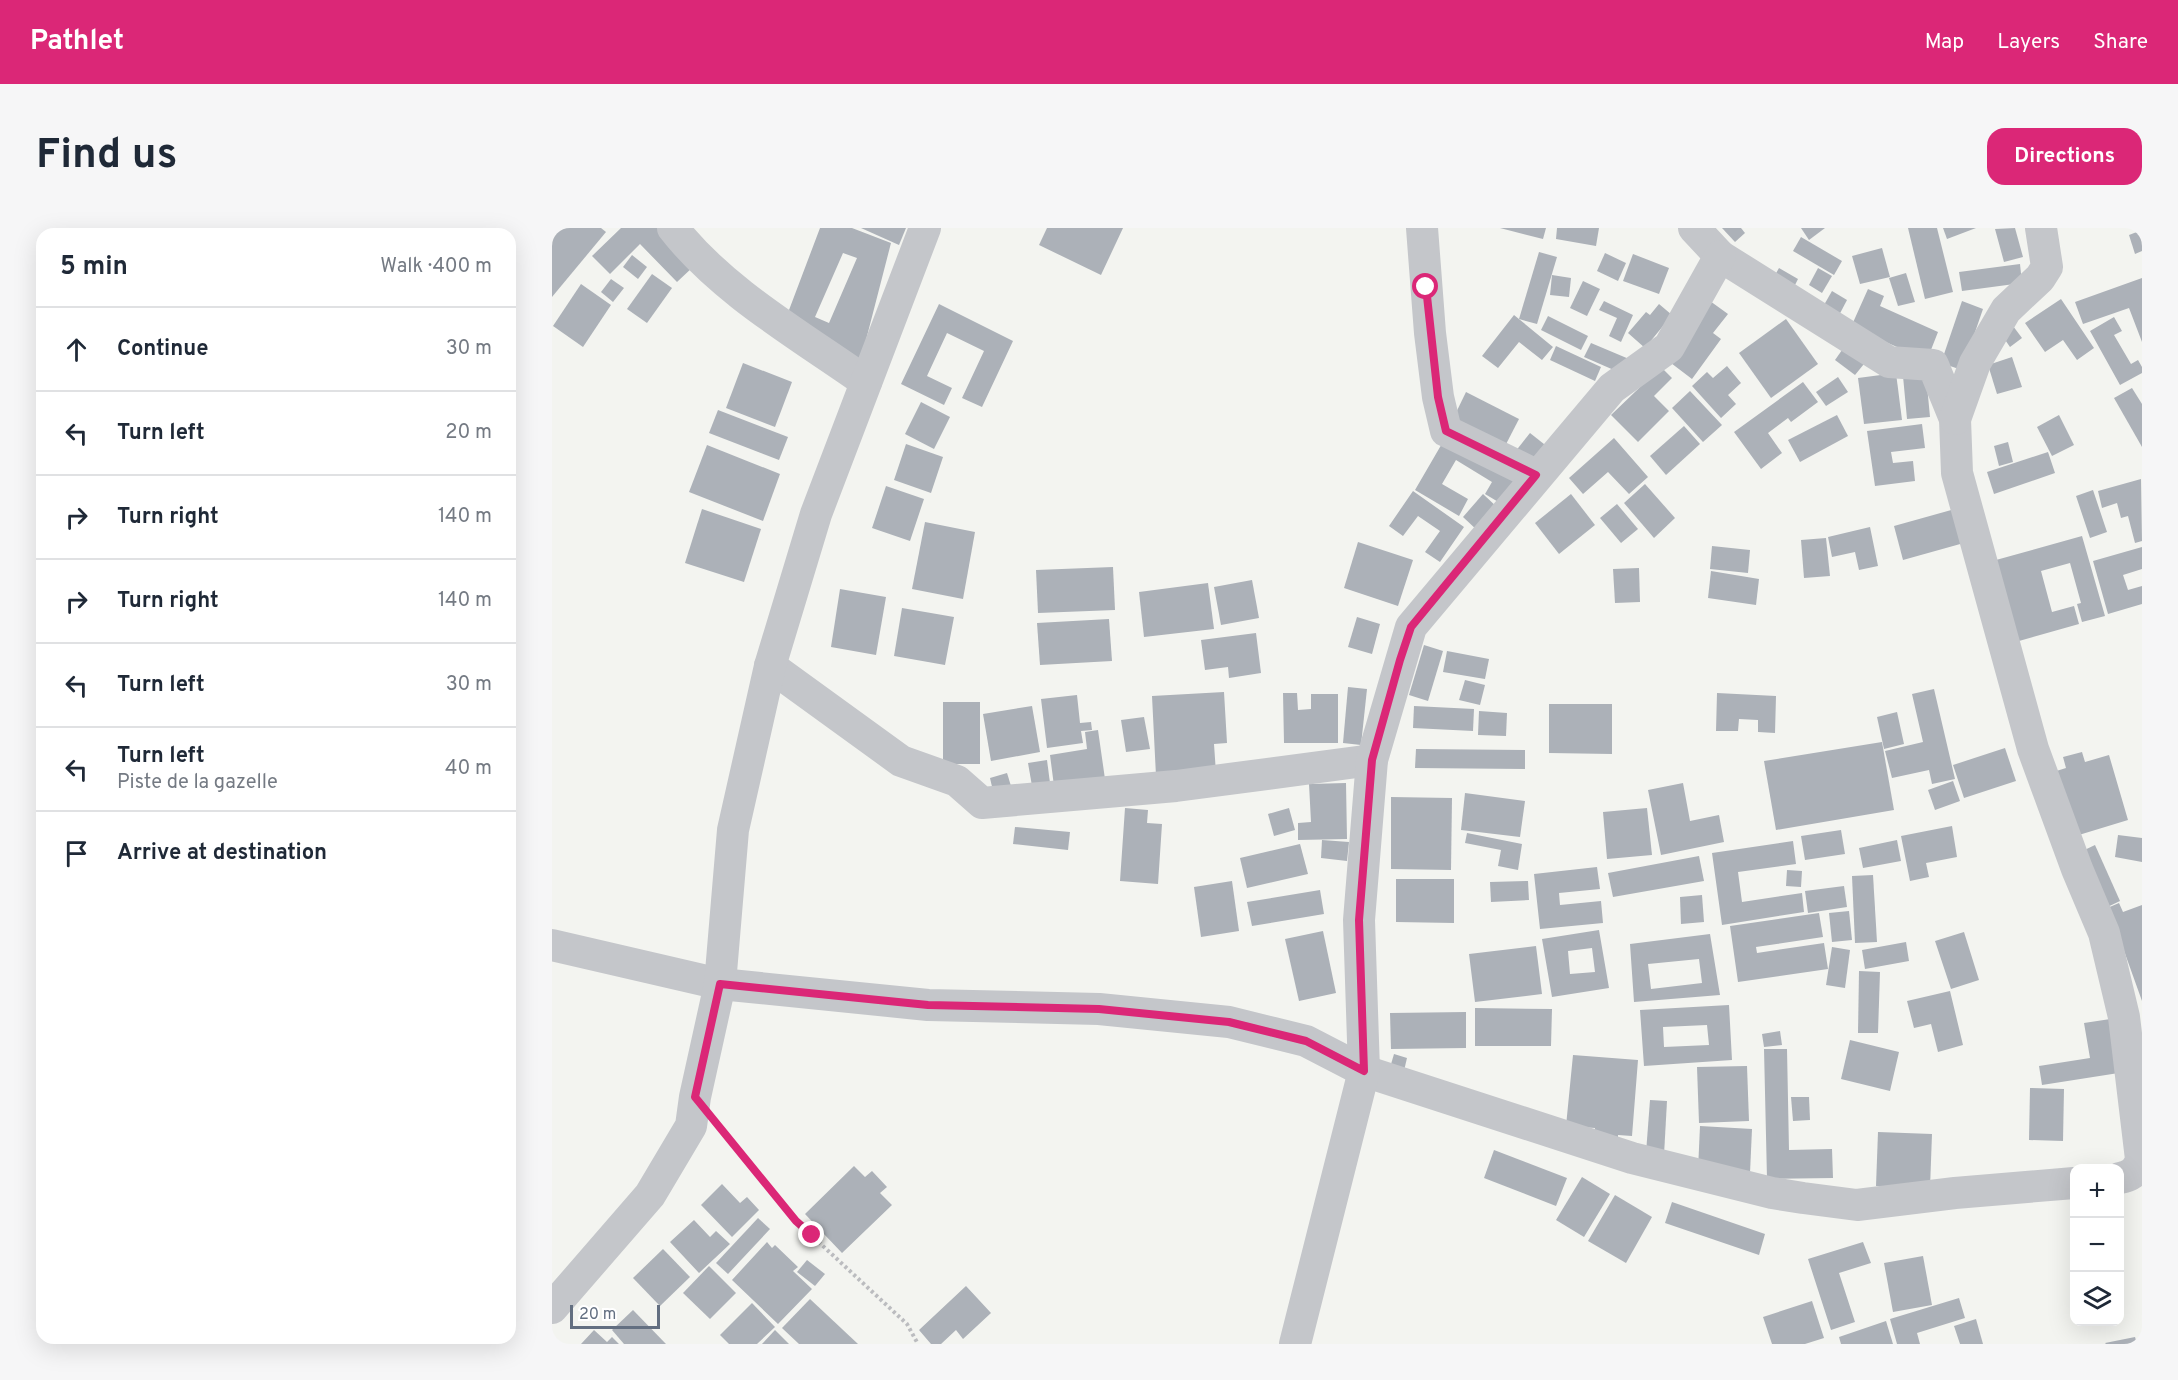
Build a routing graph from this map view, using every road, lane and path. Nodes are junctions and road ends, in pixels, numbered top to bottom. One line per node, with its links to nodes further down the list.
1 (673, 228): 7 (street)
2 (924, 228): 7 (street)
3 (1422, 228): 9 (street)
4 (1694, 228): 6 (street)
5 (2041, 228): 8 (street)
6 (1720, 256): 8 (street); 9 (street)
7 (866, 382): 10 (street)
8 (1955, 419): 16 (street)
9 (1528, 487): 11 (street)
10 (770, 666): 11 (street); 13 (street)
11 (1372, 760): 14 (street)
12 (552, 945): 13 (street)
13 (720, 984): 14 (street); 15 (street)
14 (1364, 1071): 17 (street); 20 (street)
15 (695, 1097): 18 (street); 19 (path)
16 (2131, 1177)
17 (2070, 1183)
18 (552, 1308)
19 (918, 1344)
20 (1295, 1344)

